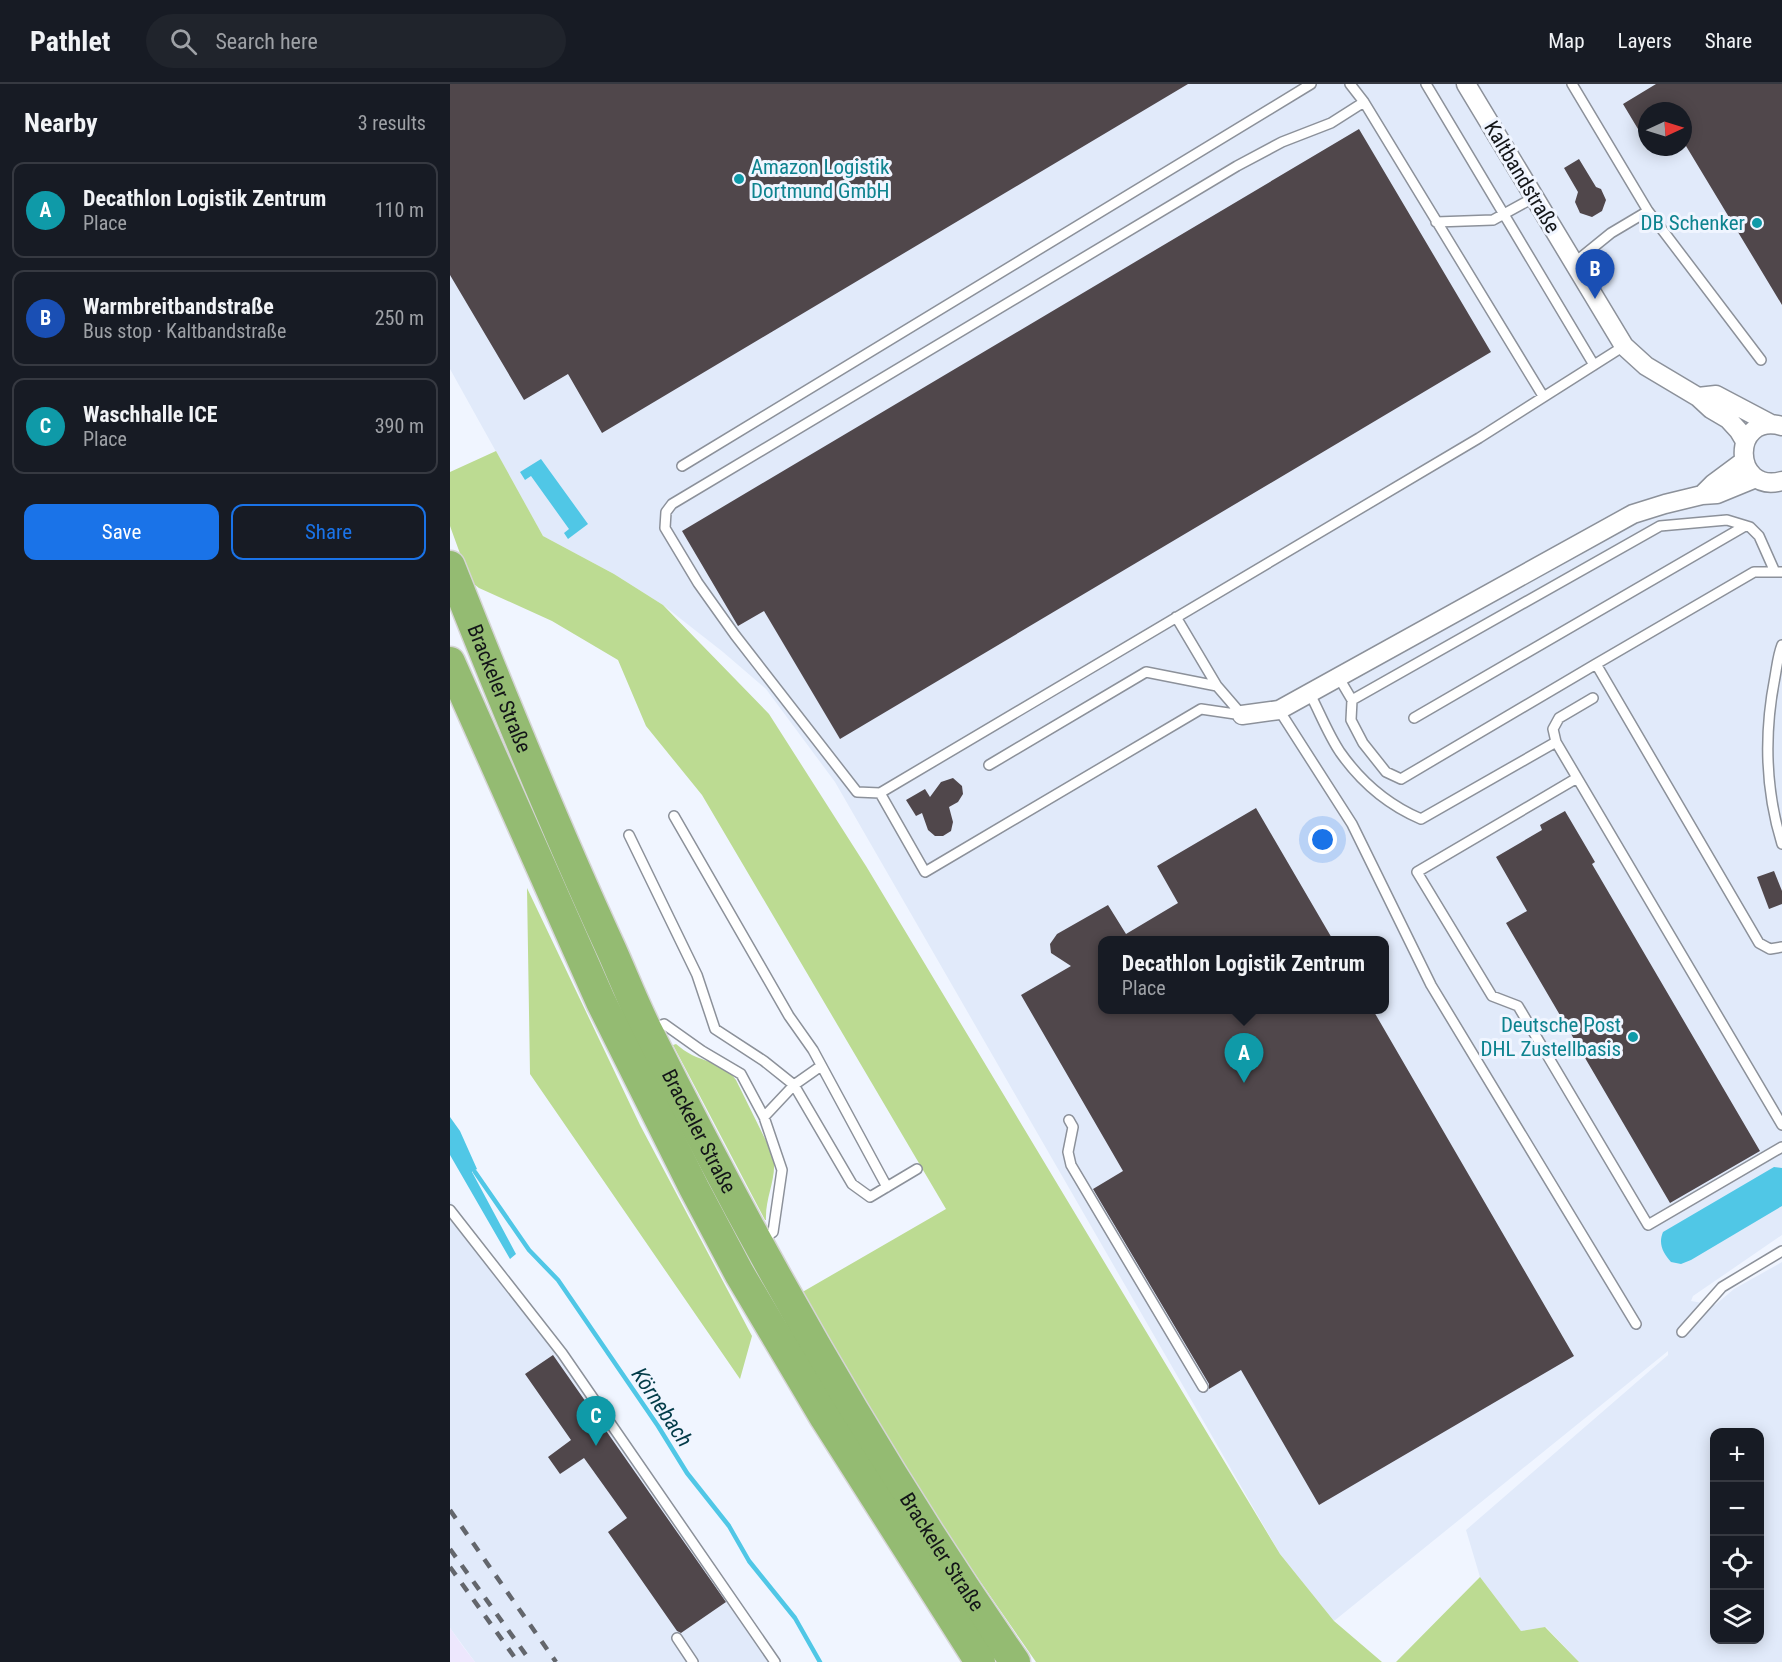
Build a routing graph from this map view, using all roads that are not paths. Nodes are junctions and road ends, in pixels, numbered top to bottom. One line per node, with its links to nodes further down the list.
1 (1311, 84): 20 (lane)
2 (1350, 84): 6 (lane)
3 (1426, 84): 9 (lane)
4 (1466, 84): 7 (street, Kaltbandstraße)
5 (1572, 84): 8 (lane)
6 (1364, 102): 10 (lane); 42 (lane)
7 (1535, 197): 9 (lane); 11 (street, Kaltbandstraße)
8 (1648, 211): 11 (lane); 13 (lane)
9 (1503, 215): 10 (lane); 14 (lane)
10 (1437, 222): 15 (lane)
11 (1574, 263): 12 (street, Kaltbandstraße)
12 (1624, 346): 14 (lane); 16 (street, Kaltbandstraße)
13 (1761, 360)
14 (1594, 365): 15 (lane)
15 (1543, 396): 27 (lane)
16 (1698, 397): 17 (street, Kaltbandstraße); 18 (street, Kaltbandstraße)
17 (1776, 425): 18 (street)
18 (1745, 441): 19 (street)
19 (1744, 461): 21 (street); 23 (street)
20 (682, 466)
21 (1756, 478): 22 (street); 23 (street)
22 (1780, 483)
23 (1702, 495): 31 (street)
24 (1746, 526): 26 (lane); 35 (lane); 38 (lane)
25 (450, 566): 47 (highway, Brackeler Straße)
26 (1778, 572): 30 (lane)
27 (1176, 617): 32 (lane); 42 (lane)
28 (1782, 645): 45 (lane)
29 (450, 662): 66 (highway, Brackeler Straße)
30 (1596, 664): 35 (lane); 46 (lane)
31 (1339, 678): 33 (street); 35 (lane)
32 (1218, 686): 37 (lane); 40 (lane)
33 (1310, 694): 36 (street); 39 (lane)
34 (1593, 698): 39 (lane)
35 (1352, 700)
36 (1279, 710): 37 (street); 59 (lane)
37 (1242, 715): 42 (lane)
38 (1414, 718)
39 (1556, 742): 41 (lane)
40 (989, 765)
41 (1577, 778): 52 (lane); 53 (lane)
42 (880, 793)
43 (674, 816): 48 (lane)
44 (629, 835): 49 (lane)
45 (1782, 844)
46 (1782, 947)
47 (648, 1031): 50 (lane); 57 (highway, Brackeler Straße)
48 (822, 1066): 49 (lane); 55 (lane)
49 (794, 1085): 50 (lane); 55 (lane)
50 (764, 1117): 57 (lane)
51 (1069, 1120): 61 (lane)
52 (1782, 1125)
53 (1782, 1147)
54 (917, 1169): 55 (lane)
55 (887, 1187)
56 (450, 1210): 65 (lane)
57 (758, 1243): 62 (highway, Brackeler Straße)
58 (1782, 1251): 60 (lane)
59 (1636, 1324)
60 (1682, 1332)
61 (1203, 1387)
62 (927, 1531): 67 (highway, Brackeler Straße); 68 (highway)
63 (677, 1638): 64 (lane)
64 (693, 1662)
65 (775, 1662)
66 (980, 1662)
67 (1015, 1662)
68 (1033, 1662)

